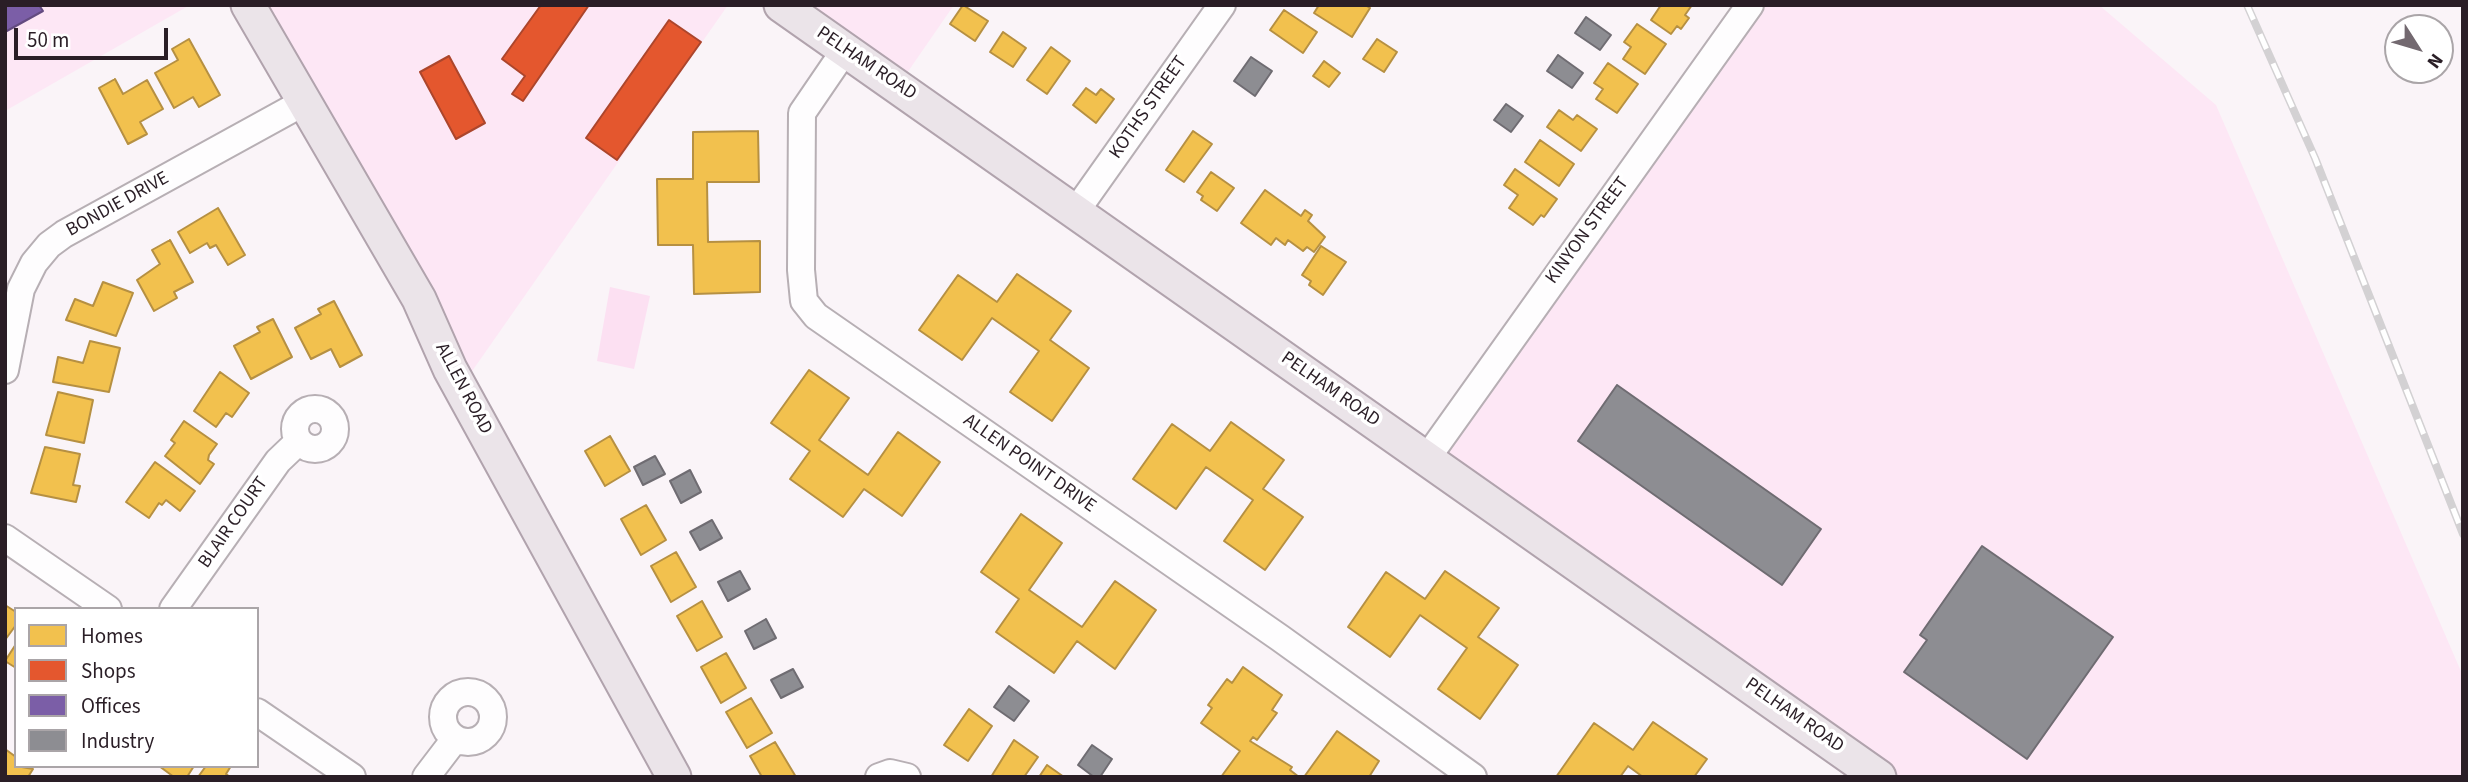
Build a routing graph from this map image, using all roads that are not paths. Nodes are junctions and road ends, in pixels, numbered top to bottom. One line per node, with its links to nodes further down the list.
1 (248, 5): 6 (main road, ALLEN ROAD)
2 (780, 5): 5 (main road, PELHAM ROAD)
3 (1222, 5): 7 (street, KOTHS STREET)
4 (1750, 5): 10 (street, KINYON STREET)
5 (845, 50): 7 (main road, PELHAM ROAD); 21 (street, ALLEN POINT DRIVE)
6 (306, 102): 8 (street, BONDIE DRIVE); 18 (main road, ALLEN ROAD)
7 (1076, 211): 10 (main road, PELHAM ROAD)
8 (5, 370)
9 (299, 441): 13 (street, BLAIR COURT)
10 (1427, 458): 22 (main road, PELHAM ROAD)
11 (5, 538): 12 (street)
12 (105, 607)
13 (174, 607)
14 (259, 713): 16 (street)
15 (455, 739): 17 (street)
16 (352, 777)
17 (426, 777)
18 (674, 777)
19 (879, 777): 20 (street)
20 (907, 777)
21 (1473, 777)
22 (1879, 777)

